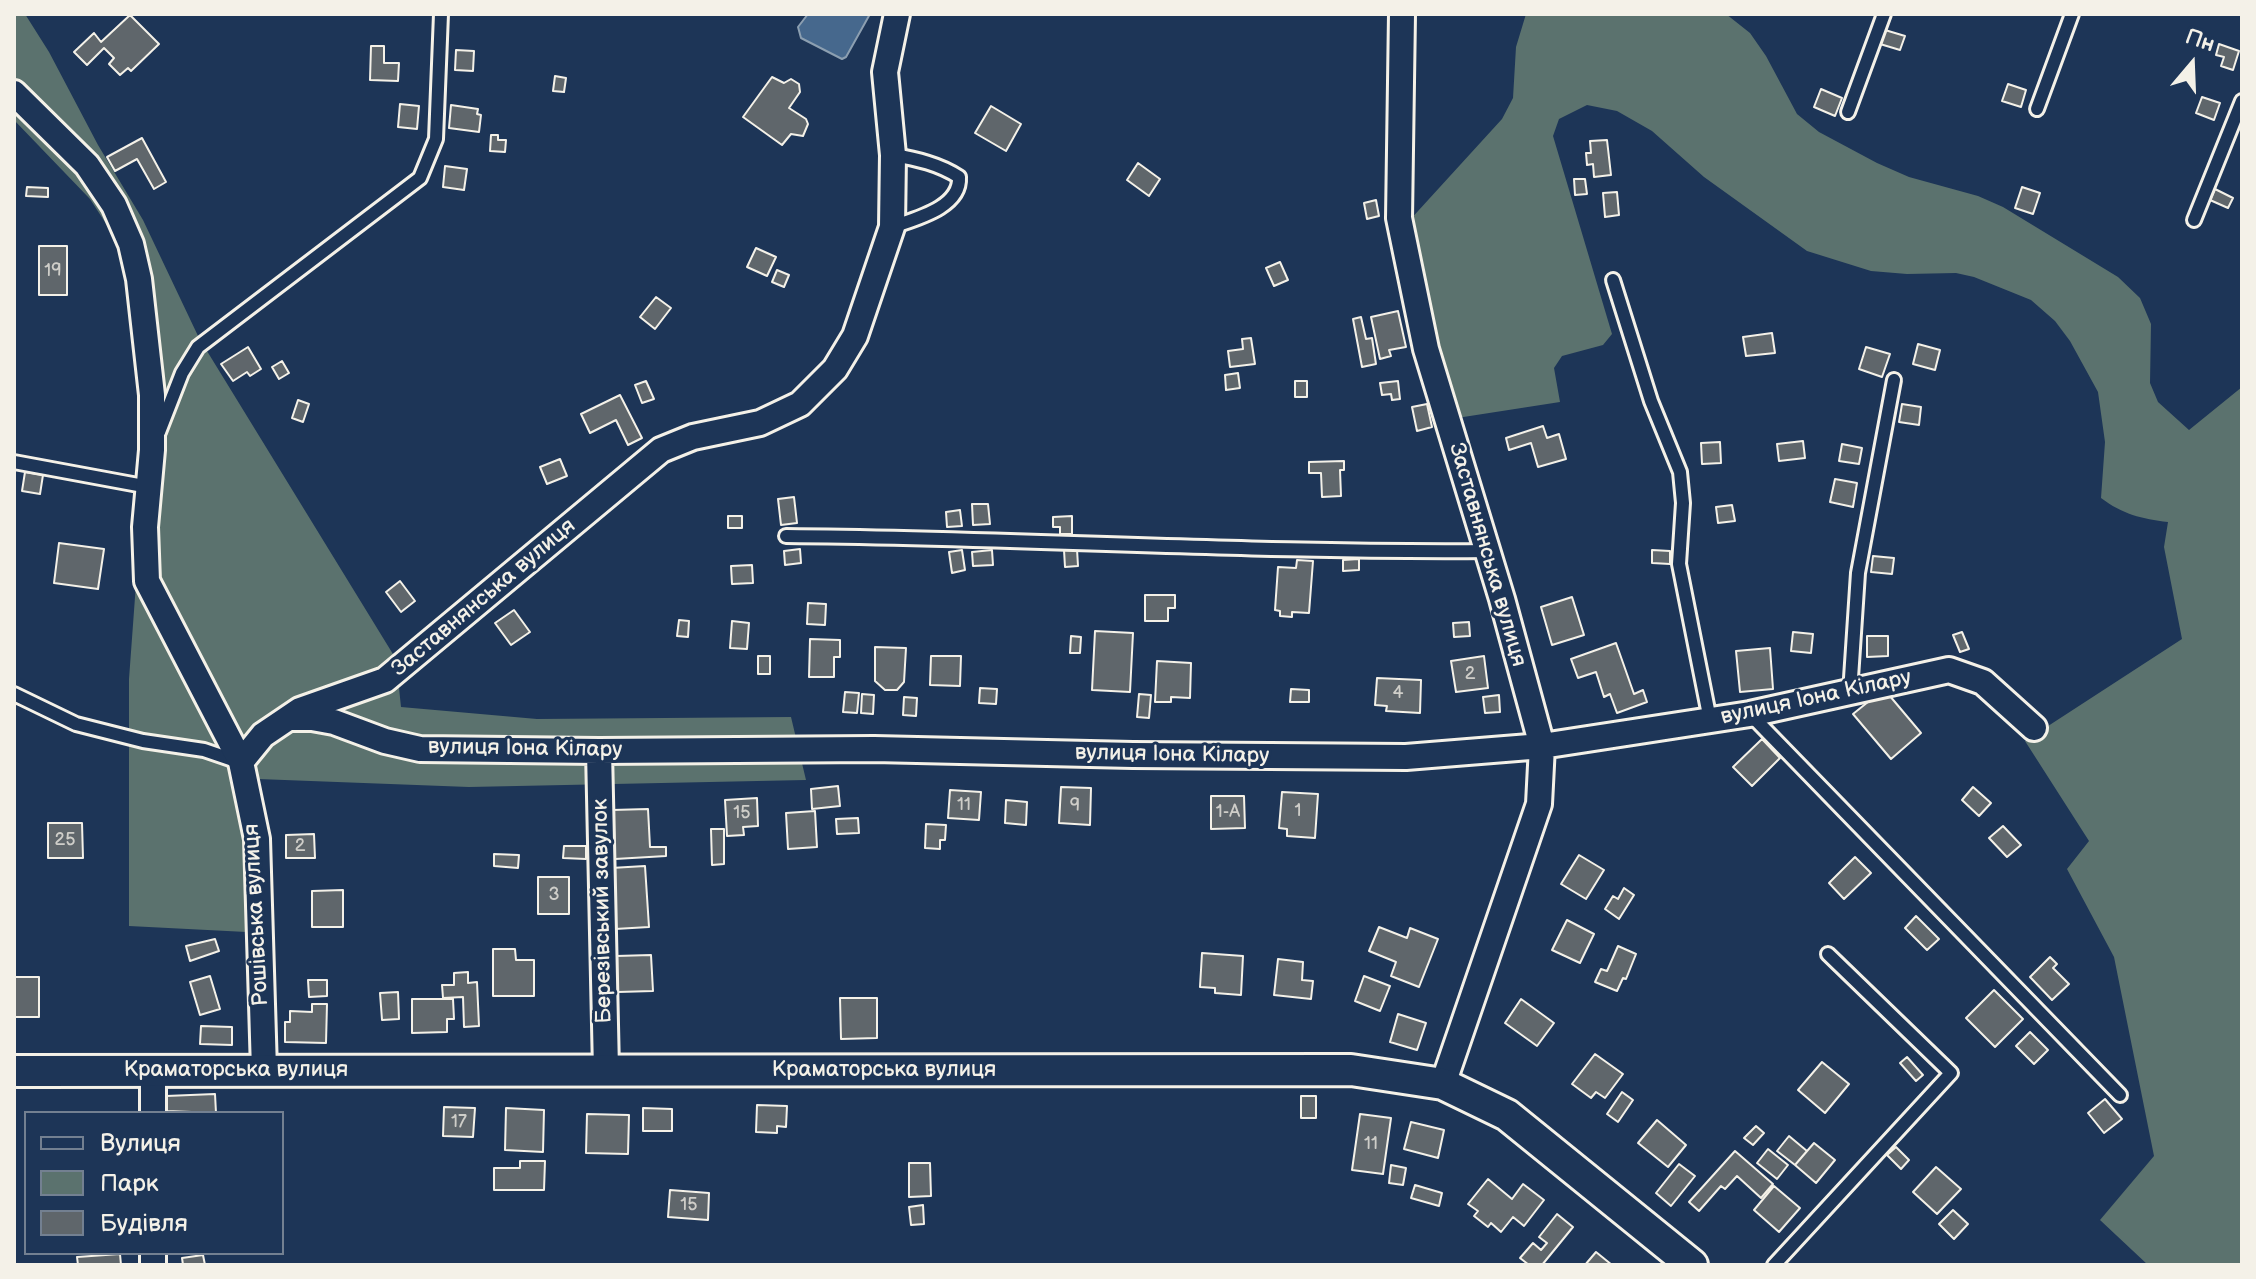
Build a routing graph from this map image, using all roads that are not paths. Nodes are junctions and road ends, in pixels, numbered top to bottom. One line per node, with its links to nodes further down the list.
1 (441, 14): 15 (lane)
2 (897, 14): 10 (street, Заставнянська вулиця)
3 (1402, 14): 19 (street, Заставнянська вулиця)
4 (1884, 14): 9 (lane)
5 (2072, 14): 8 (lane)
6 (14, 93): 15 (street)
7 (2242, 101): 11 (lane)
8 (2037, 109)
9 (1848, 112)
10 (893, 155): 12 (street, Заставнянська вулиця); 12 (lane)
11 (2194, 220)
12 (892, 227): 23 (street, Заставнянська вулиця)
13 (1613, 280): 24 (lane)
14 (1894, 380): 20 (lane)
15 (152, 450): 17 (street)
16 (14, 462): 17 (lane)
17 (149, 487): 28 (street)
18 (786, 536): 19 (lane)
19 (1488, 551): 26 (street, Заставнянська вулиця)
20 (1850, 693): 22 (street, вулиця Іона Кілару); 25 (street, вулиця Іона Кілару)
21 (14, 694): 28 (lane)
22 (1750, 714): 24 (street, вулиця Іона Кілару); 35 (lane)
23 (289, 718): 27 (street, вулиця Іона Кілару); 28 (street, Заставнянська вулиця)
24 (1710, 720): 26 (street, вулиця Іона Кілару)
25 (2034, 728)
26 (1542, 746): 27 (street, вулиця Іона Кілару); 34 (street, Заставнянська вулиця)
27 (599, 751): 32 (street, Березівський завулок)
28 (241, 762): 31 (street, Рошівська вулиця)
29 (1828, 954): 38 (lane)
30 (153, 1070): 31 (street, Краматорська вулиця); 33 (street, Краматорська вулиця); 36 (street)
31 (264, 1070): 32 (street, Краматорська вулиця)
32 (606, 1070): 34 (street, Краматорська вулиця)
33 (14, 1071)
34 (1443, 1084): 37 (street, Краматорська вулиця)
35 (2120, 1095)
36 (153, 1111)
37 (1692, 1265)
38 (1774, 1265)

